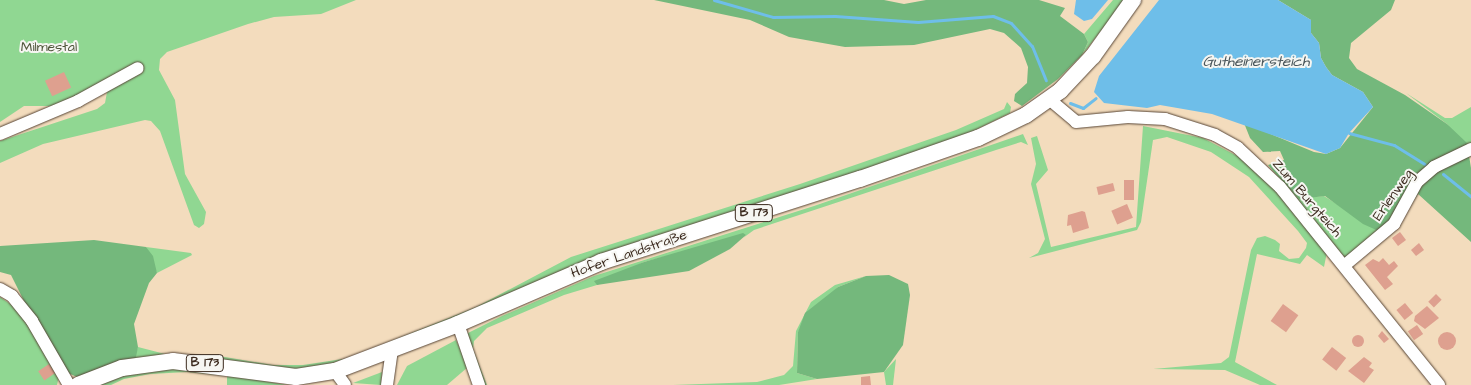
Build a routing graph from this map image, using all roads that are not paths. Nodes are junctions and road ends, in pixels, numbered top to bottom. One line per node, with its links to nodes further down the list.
1 (1133, 0): 3 (main road, Hofer Landstraße / B 173)
2 (138, 68): 4 (street)
3 (1049, 99): 6 (street, Zum Burgteich); 8 (main road, Hofer Landstraße / B 173)
4 (0, 134)
5 (1471, 149): 6 (street, Erlenweg)
6 (1345, 265): 17 (street, Zum Burgteich)
7 (0, 289): 12 (street)
8 (458, 324): 9 (main road, Hofer Landstraße / B 173); 16 (street)
9 (392, 351): 10 (main road, Hofer Landstraße / B 173); 15 (street)
10 (336, 371): 11 (main road, Hofer Landstraße / B 173); 14 (street)
11 (295, 381): 13 (main road, Hofer Landstraße / B 173)
12 (70, 385)
13 (78, 385)
14 (345, 385)
15 (387, 385)
16 (479, 385)
17 (1439, 385)

